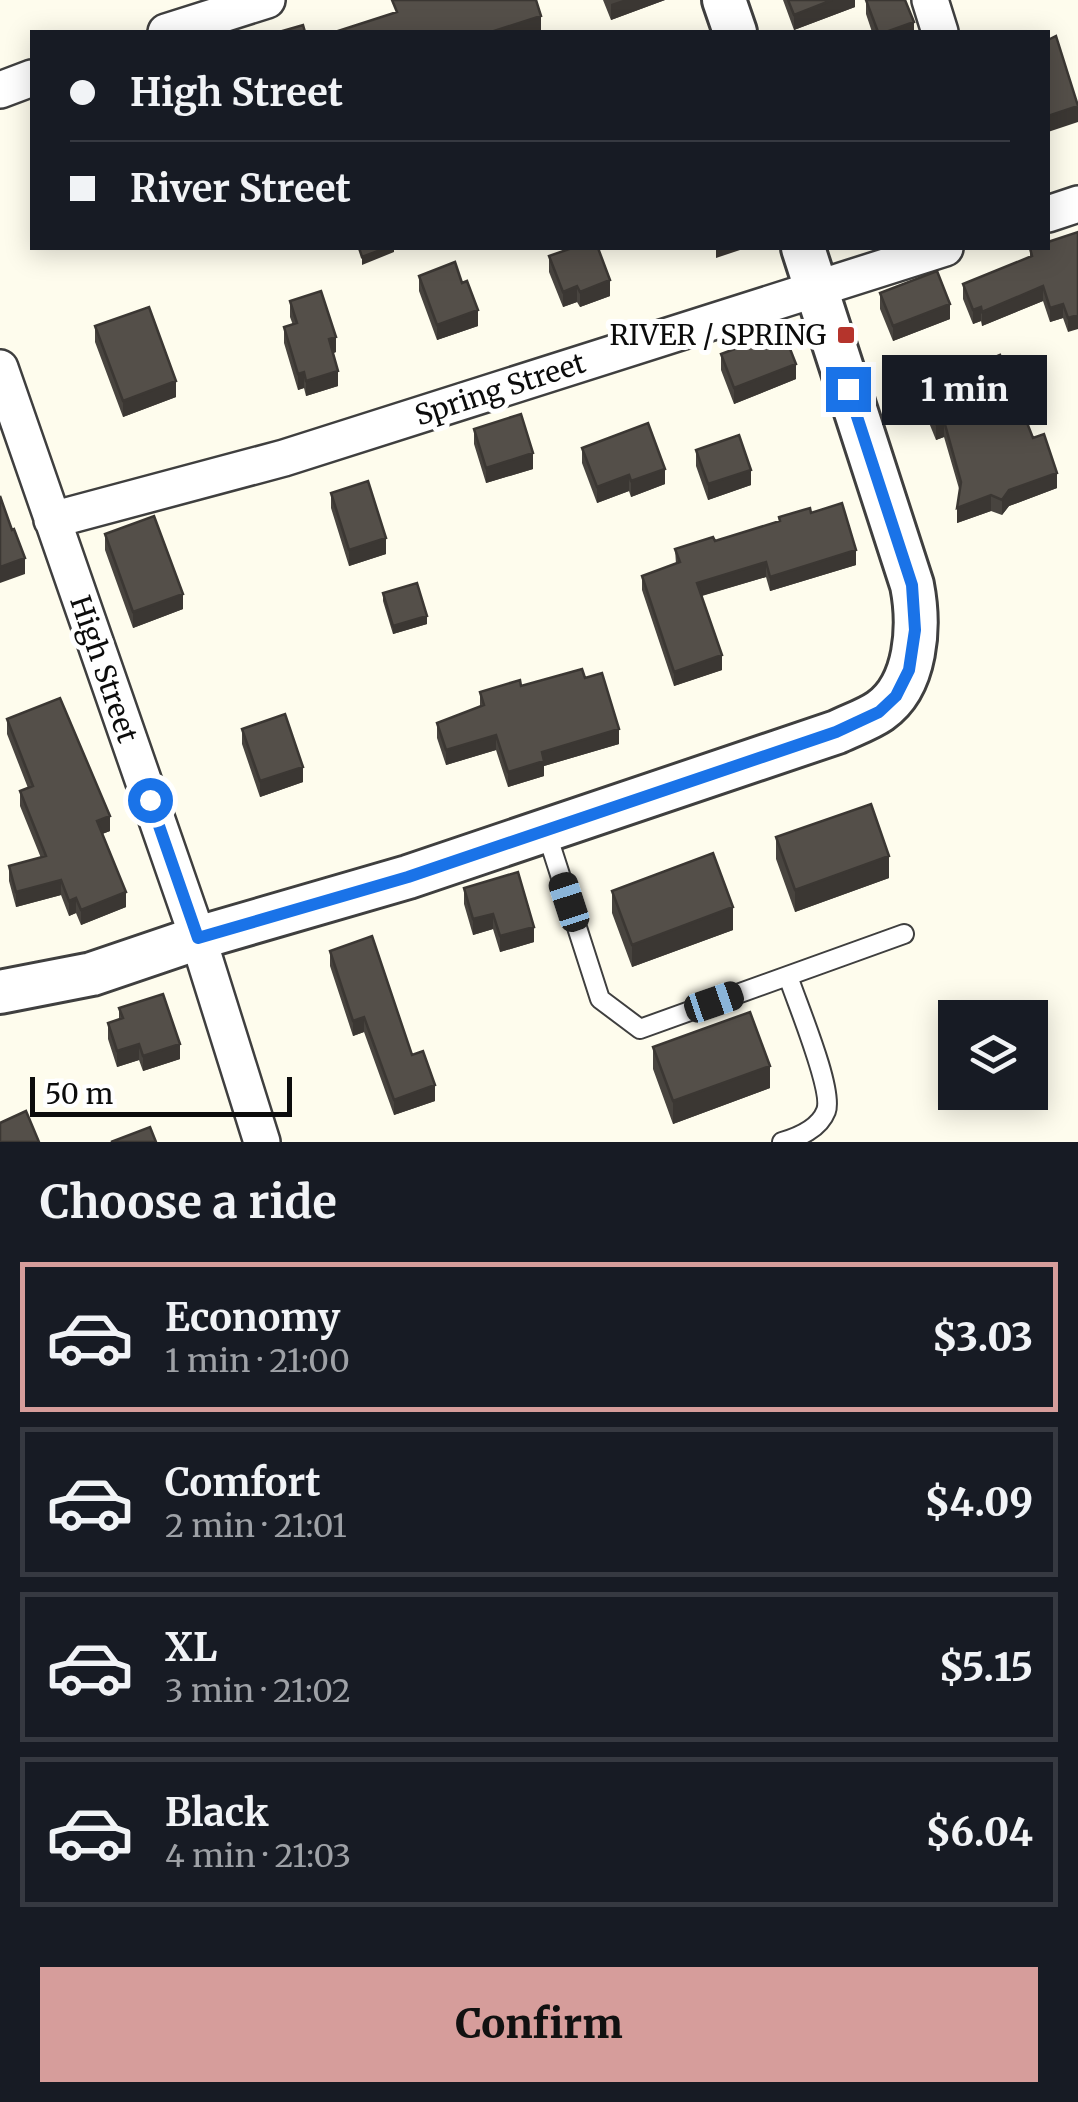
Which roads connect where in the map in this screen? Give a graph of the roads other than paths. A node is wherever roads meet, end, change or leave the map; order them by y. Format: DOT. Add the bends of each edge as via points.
graph roads {
  1 [pos="267,0"];
  2 [pos="724,0"];
  3 [pos="930,0"];
  4 [pos="172,30"];
  5 [pos="734,30"];
  6 [pos="939,30"];
  7 [pos="30,79"];
  8 [pos="0,90"];
  9 [pos="1078,204"];
  10 [pos="1050,213"];
  11 [pos="804,250"];
  12 [pos="939,250"];
  13 [pos="815,289"];
  14 [pos="0,368"];
  15 [pos="52,520"];
  16 [pos="546,830"];
  17 [pos="904,934"];
  18 [pos="198,938"];
  19 [pos="788,976"];
  20 [pos="0,992"];
  21 [pos="262,1142"];
  22 [pos="782,1142"];
  1 -- 4 [label="street"];
  2 -- 5 [label="street"];
  3 -- 6 [label="street"];
  7 -- 8 [label="street"];
  9 -- 10 [label="street"];
  11 -- 13 [label="street"];
  12 -- 13 [label="street, Spring Street"];
  13 -- 15 [label="street, Spring Street" via="284,458"];
  13 -- 16 [label="street" via="912,585 915,630 905,681 890,703 854,724"];
  14 -- 15 [label="street, High Street"];
  15 -- 18 [label="street, High Street"];
  16 -- 18 [label="street"];
  16 -- 19 [label="lane" via="600,998 640,1029"];
  17 -- 19 [label="lane"];
  18 -- 20 [label="street" via="92,974"];
  18 -- 21 [label="street, High Street"];
  19 -- 22 [label="lane" via="826,1087 827,1110 814,1127"];
}
